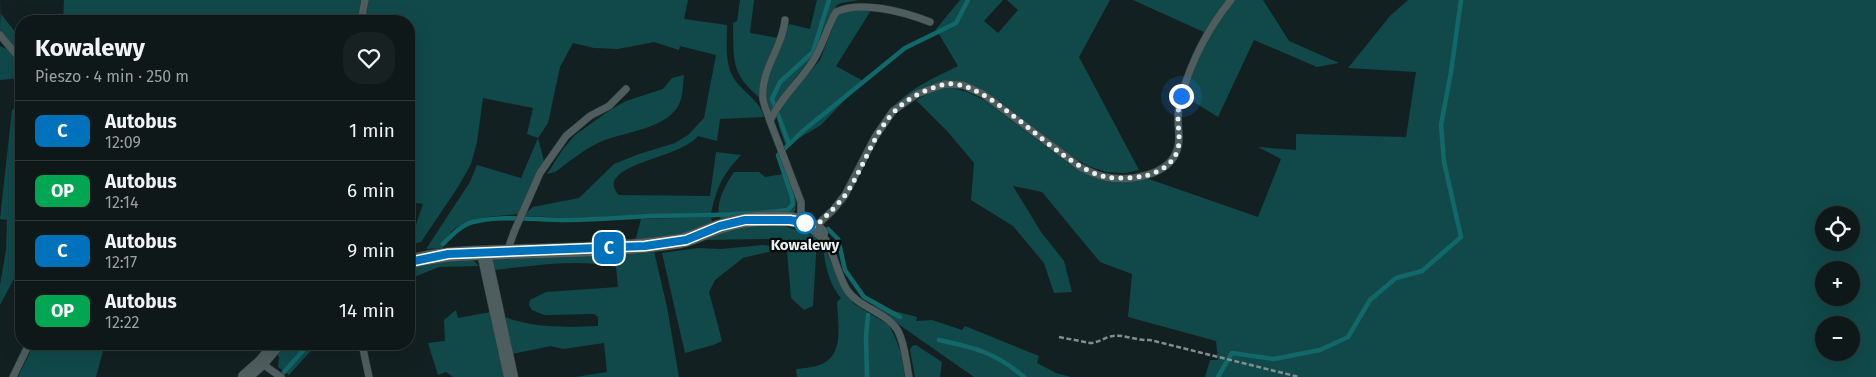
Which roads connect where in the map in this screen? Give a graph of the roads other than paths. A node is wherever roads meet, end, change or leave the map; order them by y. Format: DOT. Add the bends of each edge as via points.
graph roads {
  1 [pos="365,0"];
  2 [pos="1231,0"];
  3 [pos="362,15"];
  4 [pos="785,20"];
  5 [pos="930,22"];
  6 [pos="0,35"];
  7 [pos="15,53"];
  8 [pos="626,89"];
  9 [pos="770,121"];
  10 [pos="801,222"];
  11 [pos="818,230"];
  12 [pos="507,252"];
  13 [pos="484,253"];
  14 [pos="415,261"];
  15 [pos="26,350"];
  16 [pos="272,350"];
  17 [pos="363,350"];
  18 [pos="261,363"];
  19 [pos="14,377"];
  20 [pos="245,377"];
  21 [pos="281,377"];
  22 [pos="369,377"];
  23 [pos="511,377"];
  24 [pos="909,377"];
  1 -- 3 [label="lane"];
  2 -- 11 [label="lane" via="1198,52 1187,78 1178,109 1177,151 1164,169 1121,178 1094,174 1080,167 983,94 963,85 945,84 917,94 893,111 875,137 845,195"];
  4 -- 9 [label="lane" via="763,87 763,100"];
  5 -- 9 [label="lane" via="882,4 854,4 842,8 833,17 812,64 788,92"];
  6 -- 7 [label="lane"];
  8 -- 12 [label="lane" via="609,106 590,116 566,136 540,173"];
  9 -- 10 [label="lane" via="801,202"];
  10 -- 11 [label="street"];
  10 -- 12 [label="street" via="745,220 686,240 645,246"];
  11 -- 24 [label="lane" via="849,292 897,330"];
  12 -- 13 [label="street"];
  13 -- 14 [label="street" via="448,254"];
  13 -- 23 [label="street"];
  15 -- 19 [label="lane"];
  16 -- 18 [label="street"];
  17 -- 22 [label="lane"];
  18 -- 20 [label="street"];
  18 -- 21 [label="lane"];
}
